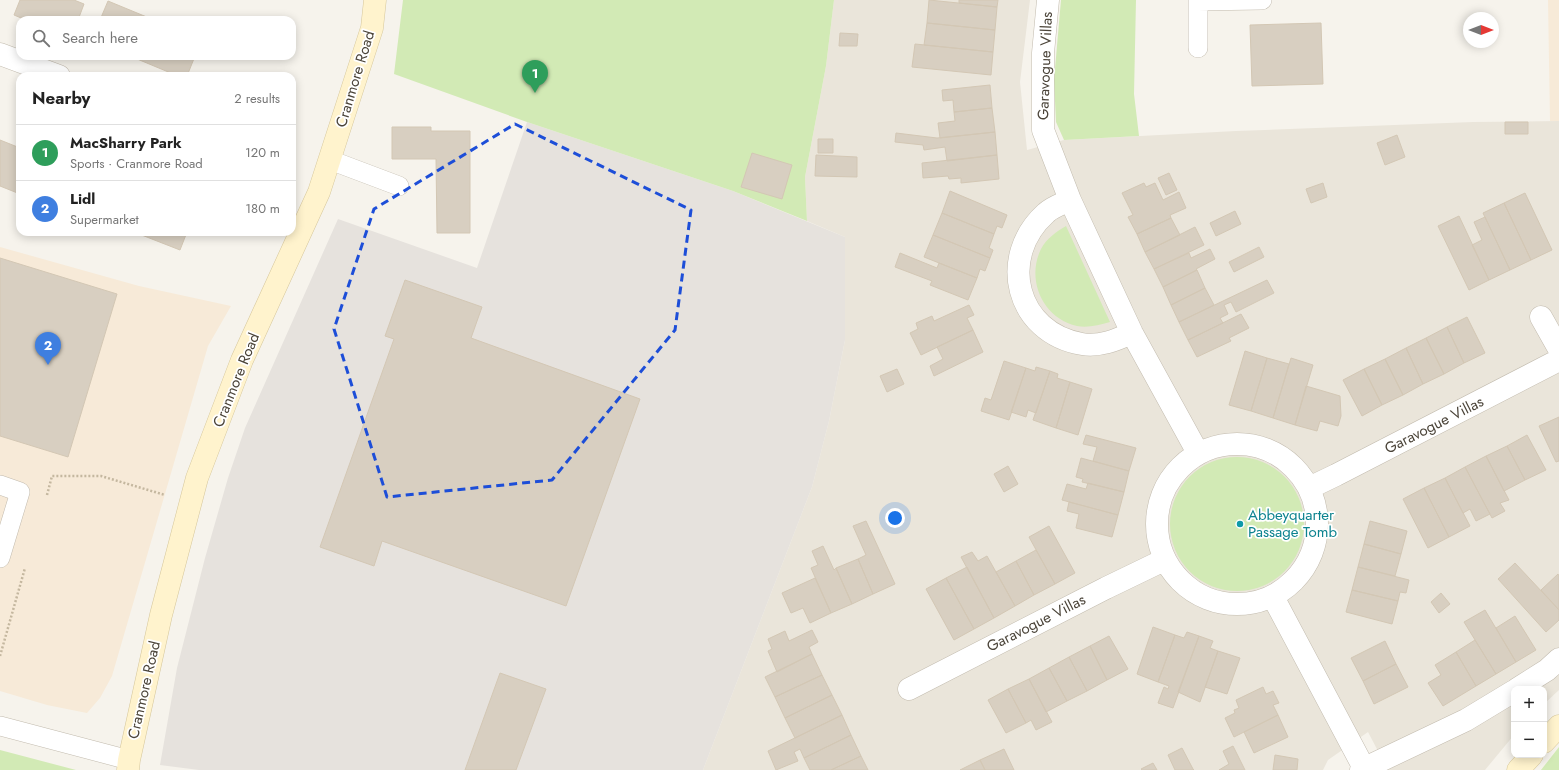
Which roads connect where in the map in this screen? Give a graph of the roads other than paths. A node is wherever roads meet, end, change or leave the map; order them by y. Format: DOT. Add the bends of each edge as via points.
graph roads {
  1 [pos="375,0"];
  2 [pos="1048,0"];
  3 [pos="1198,0"];
  4 [pos="1262,0"];
  5 [pos="1198,48"];
  6 [pos="0,54"];
  7 [pos="16,60"];
  8 [pos="16,60"];
  9 [pos="48,72"];
  10 [pos="330,160"];
  11 [pos="399,186"];
  12 [pos="1070,200"];
  13 [pos="1541,317"];
  14 [pos="1132,333"];
  15 [pos="1559,349"];
  16 [pos="1559,360"];
  17 [pos="1198,453"];
  18 [pos="0,485"];
  19 [pos="1309,488"];
  20 [pos="0,558"];
  21 [pos="1164,560"];
  22 [pos="1273,597"];
  23 [pos="1559,659"];
  24 [pos="1522,686"];
  25 [pos="909,689"];
  26 [pos="1511,693"];
  27 [pos="0,726"];
  28 [pos="1559,726"];
  29 [pos="1547,739"];
  30 [pos="1529,758"];
  31 [pos="128,765"];
  32 [pos="1363,769"];
  33 [pos="1518,770"];
  1 -- 10 [label="street, Cranmore Road" via="372,28"];
  2 -- 12 [label="street, Garavogue Villas" via="1043,53 1043,130"];
  3 -- 4 [label="lane"];
  3 -- 5 [label="lane"];
  6 -- 8 [label="street"];
  7 -- 9 [label="street"];
  10 -- 11 [label="lane"];
  10 -- 31 [label="street, Cranmore Road" via="319,192 242,360 197,478 161,615"];
  12 -- 14 [label="street, Garavogue Villas"];
  12 -- 14 [label="street" via="1047,212 1030,230 1020,253 1018,278 1024,302 1039,323 1059,338 1083,344 1109,343"];
  13 -- 15 [label="street"];
  14 -- 17 [label="street, Garavogue Villas"];
  16 -- 19 [label="street, Garavogue Villas"];
  17 -- 19 [label="street" via="1224,444 1253,444 1284,457 1308,483"];
  17 -- 21 [label="street" via="1175,472 1161,496 1156,525"];
  18 -- 20 [label="lane" via="20,492"];
  19 -- 22 [label="street" via="1319,523 1313,554 1299,578"];
  21 -- 22 [label="street" via="1187,587 1210,600 1239,606"];
  21 -- 25 [label="street, Garavogue Villas"];
  22 -- 32 [label="street"];
  23 -- 24 [label="street"];
  26 -- 32 [label="street" via="1466,720"];
  27 -- 31 [label="lane"];
  28 -- 29 [label="street"];
  30 -- 33 [label="street"];
}
